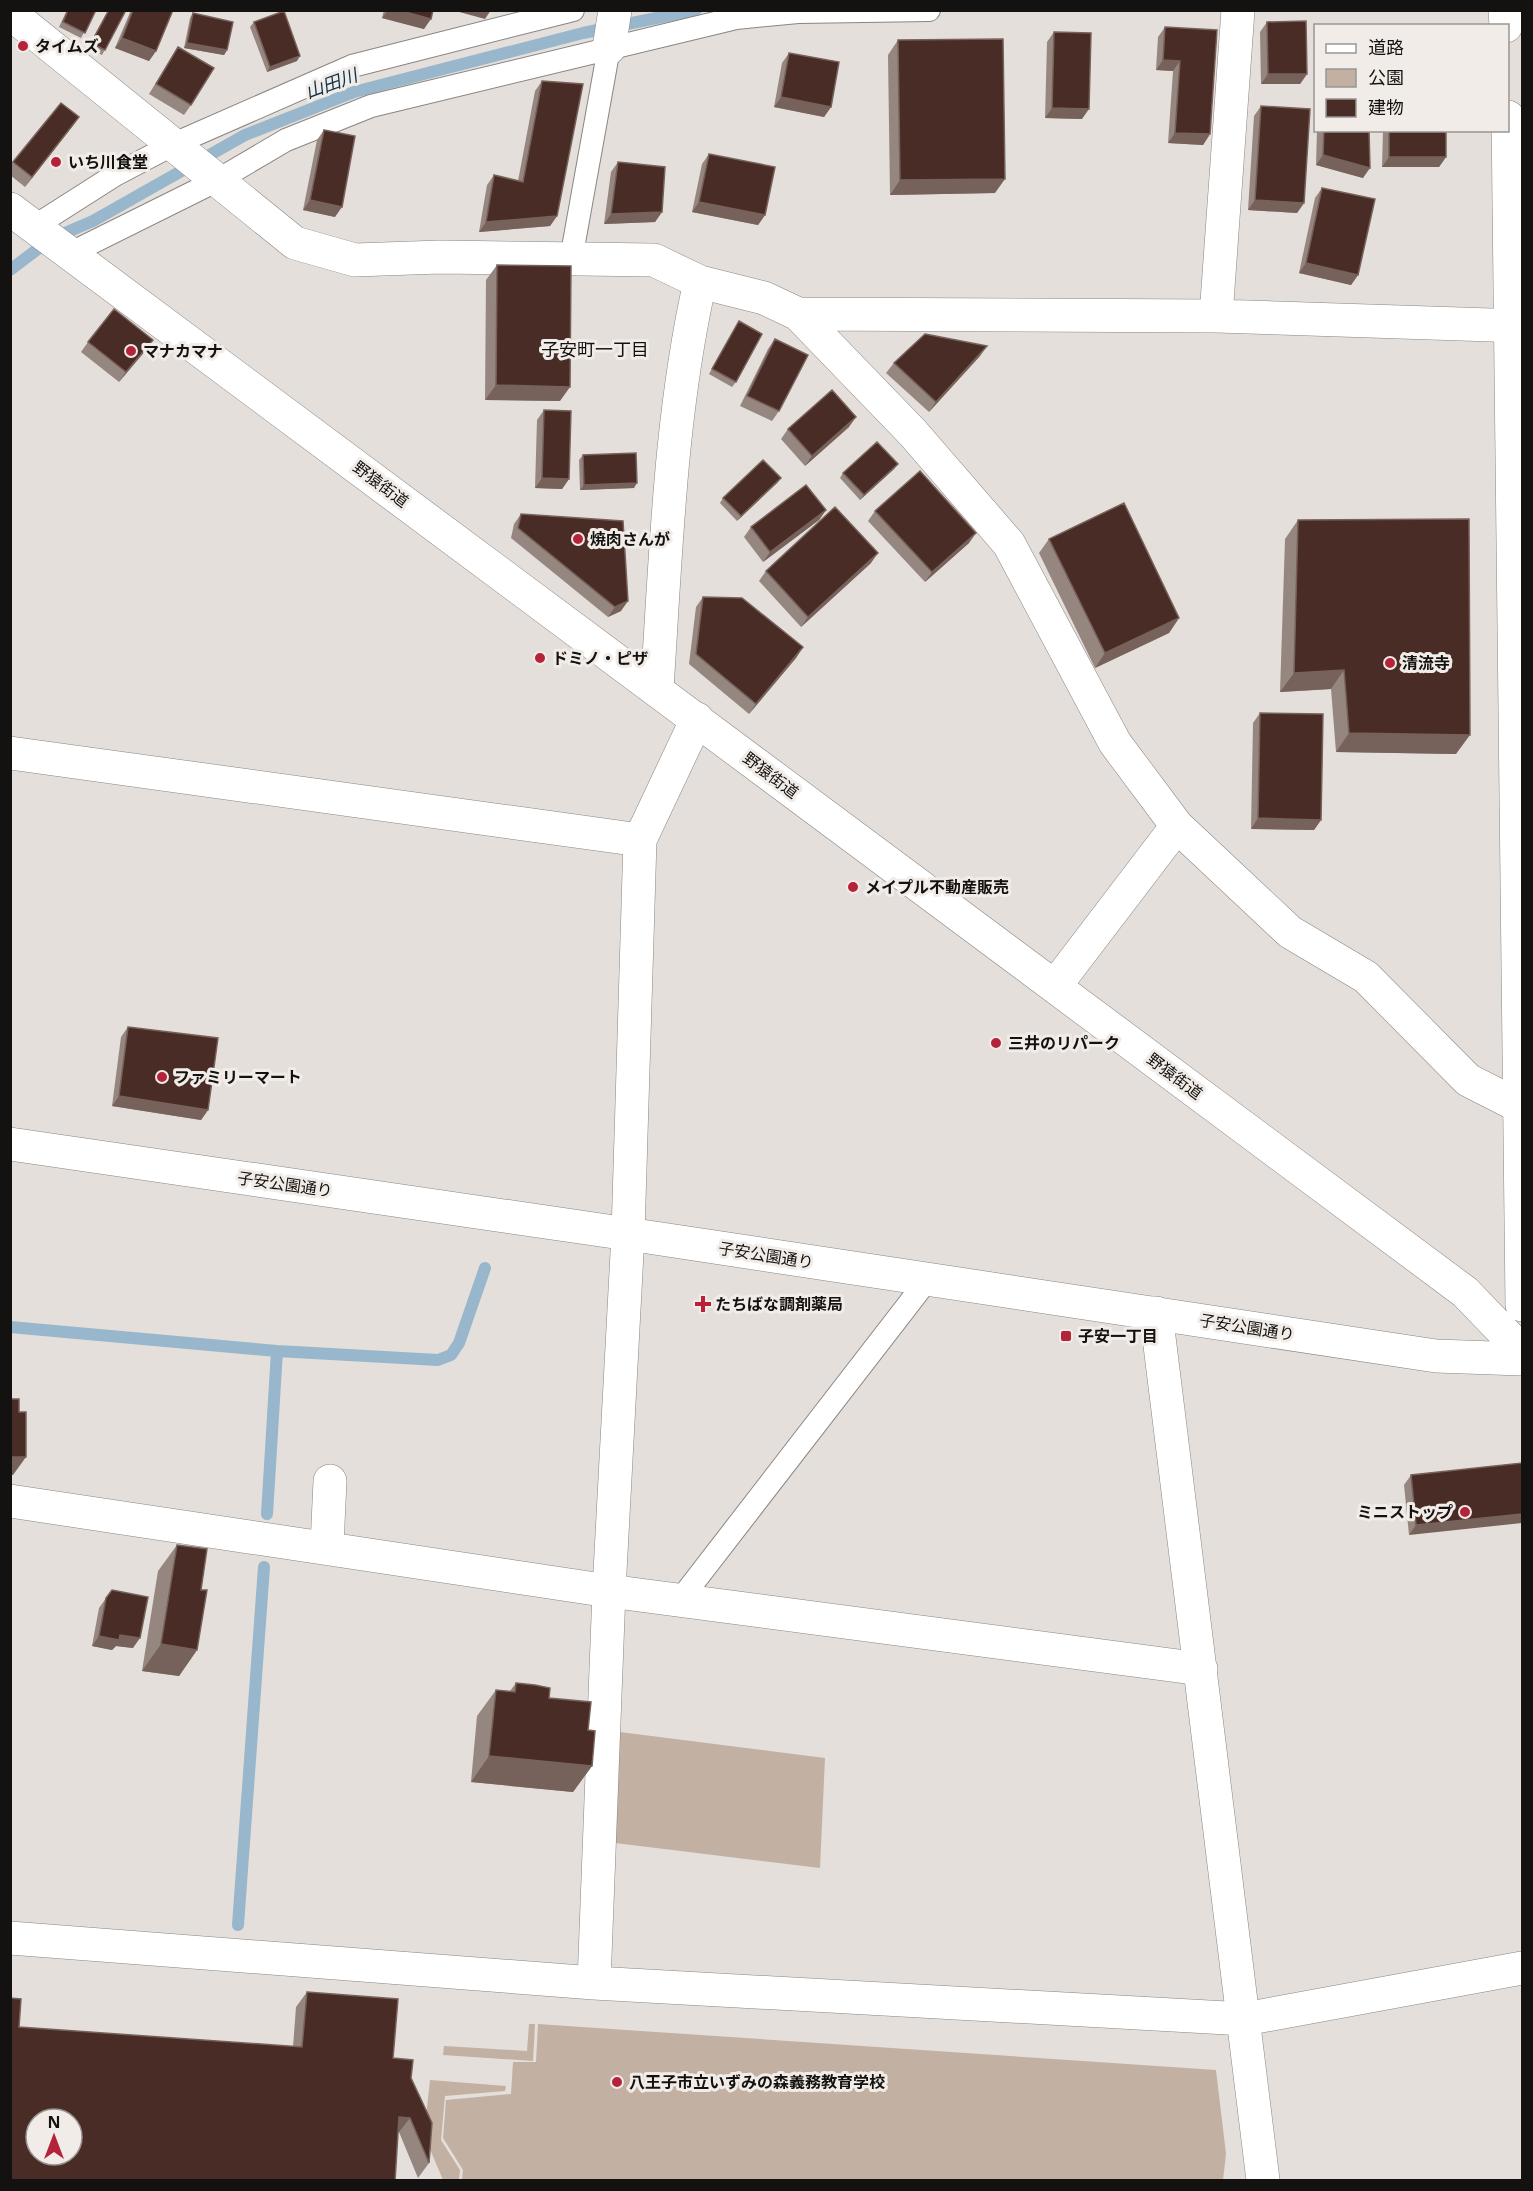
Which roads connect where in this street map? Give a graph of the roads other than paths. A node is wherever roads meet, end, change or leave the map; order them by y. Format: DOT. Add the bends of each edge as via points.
graph roads {
  1 [pos="573,10"];
  2 [pos="929,10"];
  3 [pos="1238,10"];
  4 [pos="10,13"];
  5 [pos="612,27"];
  6 [pos="1509,132"];
  7 [pos="177,147"];
  8 [pos="215,178"];
  9 [pos="44,233"];
  10 [pos="571,259"];
  11 [pos="700,282"];
  12 [pos="798,314"];
  13 [pos="1216,315"];
  14 [pos="1517,326"];
  15 [pos="657,689"];
  16 [pos="697,719"];
  17 [pos="10,753"];
  18 [pos="1177,826"];
  19 [pos="640,840"];
  20 [pos="1055,986"];
  21 [pos="1521,1035"];
  22 [pos="1521,1107"];
  23 [pos="10,1144"];
  24 [pos="1522,1169"];
  25 [pos="628,1234"];
  26 [pos="928,1279"];
  27 [pos="1522,1305"];
  28 [pos="1156,1313"];
  29 [pos="1522,1351"];
  30 [pos="1522,1359"];
  31 [pos="330,1481"];
  32 [pos="10,1501"];
  33 [pos="327,1546"];
  34 [pos="609,1591"];
  35 [pos="680,1600"];
  36 [pos="1201,1669"];
  37 [pos="10,1938"];
  38 [pos="1522,1968"];
  39 [pos="594,1983"];
  40 [pos="1245,2019"];
  41 [pos="1263,2181"];
  1 -- 7 [label="lane" via="352,66"];
  2 -- 5 [label="lane" via="798,12"];
  3 -- 13 [label="street"];
  4 -- 7 [label="street"];
  5 -- 8 [label="lane" via="371,106 286,140"];
  5 -- 10 [label="lane"];
  6 -- 14 [label="street"];
  7 -- 8 [label="street"];
  7 -- 9 [label="lane" via="115,175"];
  8 -- 9 [label="lane"];
  8 -- 10 [label="street" via="295,243 355,260"];
  9 -- 15 [label="street, 野猿街道"];
  10 -- 11 [label="street" via="654,260"];
  11 -- 12 [label="street" via="764,298"];
  11 -- 15 [label="street" via="686,342 677,420"];
  12 -- 13 [label="street"];
  12 -- 18 [label="street" via="913,433 1009,544 1115,743"];
  13 -- 14 [label="street"];
  14 -- 21 [label="street"];
  15 -- 16 [label="street, 野猿街道"];
  16 -- 19 [label="street"];
  16 -- 20 [label="street, 野猿街道"];
  17 -- 19 [label="street"];
  18 -- 20 [label="street"];
  18 -- 22 [label="street" via="1290,932 1366,977 1468,1080"];
  19 -- 25 [label="street"];
  20 -- 29 [label="street, 野猿街道" via="1466,1292"];
  21 -- 22 [label="street"];
  22 -- 24 [label="street"];
  23 -- 25 [label="street, 子安公園通り"];
  24 -- 27 [label="street"];
  25 -- 26 [label="street, 子安公園通り"];
  25 -- 34 [label="street"];
  26 -- 28 [label="street, 子安公園通り"];
  26 -- 35 [label="lane"];
  28 -- 30 [label="street, 子安公園通り" via="1436,1356"];
  28 -- 36 [label="street"];
  31 -- 33 [label="street"];
  32 -- 33 [label="street"];
  33 -- 34 [label="street"];
  34 -- 35 [label="street"];
  34 -- 39 [label="street"];
  35 -- 36 [label="street"];
  36 -- 40 [label="street"];
  37 -- 39 [label="street"];
  38 -- 40 [label="street"];
  39 -- 40 [label="street"];
  40 -- 41 [label="street"];
}
